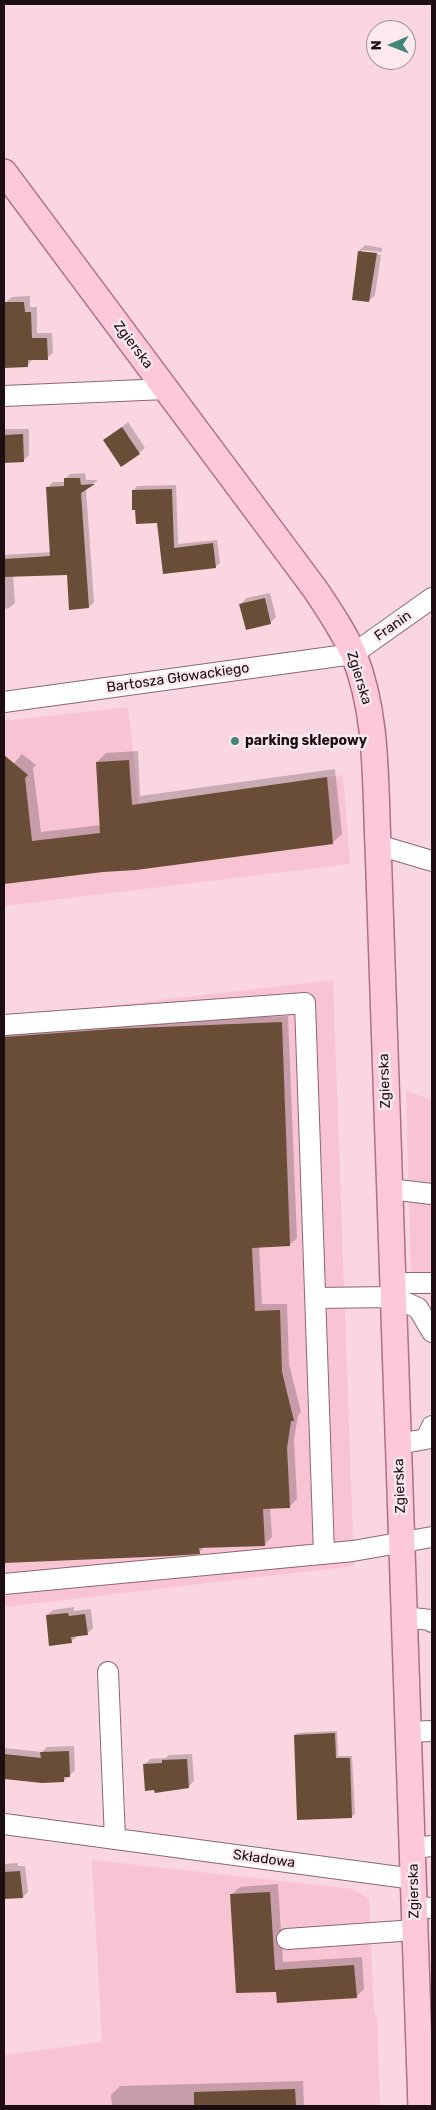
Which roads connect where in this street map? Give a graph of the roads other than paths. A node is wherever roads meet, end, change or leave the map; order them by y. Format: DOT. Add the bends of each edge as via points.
graph roads {
  1 [pos="4,172"];
  2 [pos="166,389"];
  3 [pos="4,396"];
  4 [pos="432,598"];
  5 [pos="353,654"];
  6 [pos="4,702"];
  7 [pos="378,845"];
  8 [pos="432,862"];
  9 [pos="4,1025"];
  10 [pos="389,1189"];
  11 [pos="432,1194"];
  12 [pos="432,1283"];
  13 [pos="393,1290"];
  14 [pos="316,1298"];
  15 [pos="432,1332"];
  16 [pos="432,1426"];
  17 [pos="398,1444"];
  18 [pos="432,1537"];
  19 [pos="402,1541"];
  20 [pos="324,1554"];
  21 [pos="4,1584"];
  22 [pos="404,1618"];
  23 [pos="432,1622"];
  24 [pos="108,1672"];
  25 [pos="420,1731"];
  26 [pos="4,1824"];
  27 [pos="114,1839"];
  28 [pos="423,1847"];
  29 [pos="414,1879"];
  30 [pos="420,1915"];
  31 [pos="287,1939"];
  32 [pos="421,2106"];
  1 -- 2 [label="main road, Zgierska"];
  2 -- 3 [label="street"];
  2 -- 5 [label="main road, Zgierska" via="315,589"];
  4 -- 5 [label="street, Franin"];
  5 -- 6 [label="street, Bartosza Głowackiego"];
  5 -- 7 [label="main road, Zgierska" via="372,732"];
  7 -- 8 [label="street"];
  7 -- 10 [label="main road, Zgierska"];
  9 -- 14 [label="street" via="305,1003"];
  10 -- 11 [label="street"];
  10 -- 13 [label="main road, Zgierska"];
  12 -- 13 [label="street"];
  13 -- 14 [label="street"];
  13 -- 15 [label="street" via="418,1308"];
  13 -- 17 [label="main road, Zgierska"];
  14 -- 20 [label="street"];
  16 -- 17 [label="street" via="426,1439"];
  17 -- 19 [label="main road, Zgierska"];
  18 -- 19 [label="street"];
  19 -- 20 [label="street"];
  19 -- 22 [label="main road, Zgierska"];
  20 -- 21 [label="street"];
  22 -- 23 [label="street"];
  22 -- 25 [label="main road, Zgierska"];
  24 -- 27 [label="street"];
  25 -- 28 [label="main road, Zgierska"];
  26 -- 27 [label="street, Składowa"];
  27 -- 29 [label="street, Składowa"];
  28 -- 29 [label="main road, Zgierska"];
  29 -- 30 [label="main road, Zgierska"];
  30 -- 31 [label="street"];
  30 -- 32 [label="main road, Zgierska"];
}
